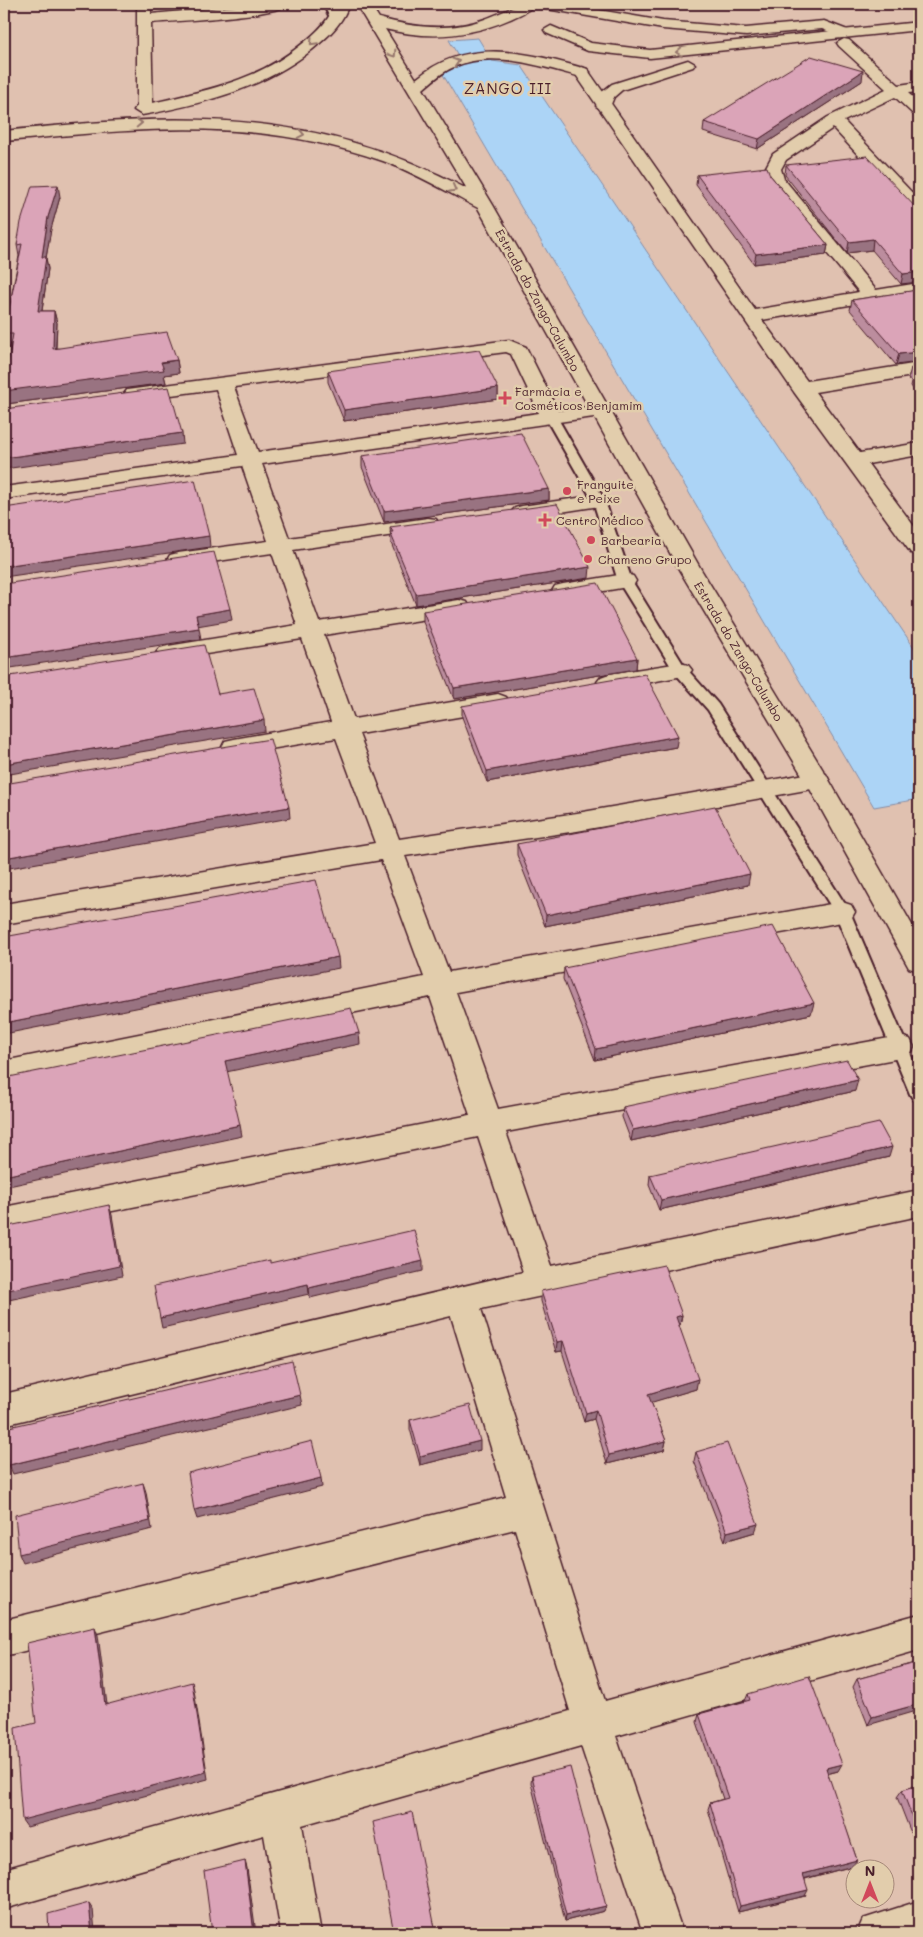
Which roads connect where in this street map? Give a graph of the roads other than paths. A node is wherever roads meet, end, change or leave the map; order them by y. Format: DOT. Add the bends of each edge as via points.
graph roads {
  1 [pos="144,4"];
  2 [pos="281,4"];
  3 [pos="327,4"];
  4 [pos="342,4"];
  5 [pos="363,4"];
  6 [pos="528,4"];
  7 [pos="532,4"];
  8 [pos="541,4"];
  9 [pos="145,19"];
  10 [pos="335,19"];
  11 [pos="372,21"];
  12 [pos="919,26"];
  13 [pos="551,30"];
  14 [pos="919,35"];
  15 [pos="845,39"];
  16 [pos="566,50"];
  17 [pos="524,57"];
  18 [pos="582,72"];
  19 [pos="919,87"];
  20 [pos="415,88"];
  21 [pos="897,90"];
  22 [pos="604,106"];
  23 [pos="145,109"];
  24 [pos="919,111"];
  25 [pos="834,120"];
  26 [pos="4,125"];
  27 [pos="4,136"];
  28 [pos="485,205"];
  29 [pos="919,210"];
  30 [pos="919,288"];
  31 [pos="871,295"];
  32 [pos="751,316"];
  33 [pos="919,369"];
  34 [pos="223,382"];
  35 [pos="801,388"];
  36 [pos="118,396"];
  37 [pos="601,411"];
  38 [pos="551,417"];
  39 [pos="919,450"];
  40 [pos="250,458"];
  41 [pos="853,460"];
  42 [pos="4,493"];
  43 [pos="599,501"];
  44 [pos="502,514"];
  45 [pos="445,522"];
  46 [pos="917,541"];
  47 [pos="281,544"];
  48 [pos="157,563"];
  49 [pos="625,581"];
  50 [pos="537,595"];
  51 [pos="478,604"];
  52 [pos="312,630"];
  53 [pos="148,656"];
  54 [pos="680,670"];
  55 [pos="591,685"];
  56 [pos="522,697"];
  57 [pos="345,728"];
  58 [pos="209,752"];
  59 [pos="817,780"];
  60 [pos="766,790"];
  61 [pos="391,849"];
  62 [pos="842,912"];
  63 [pos="4,914"];
  64 [pos="919,961"];
  65 [pos="440,984"];
  66 [pos="900,1047"];
  67 [pos="4,1073"];
  68 [pos="919,1094"];
  69 [pos="489,1123"];
  70 [pos="919,1203"];
  71 [pos="4,1220"];
  72 [pos="542,1282"];
  73 [pos="462,1298"];
  74 [pos="4,1409"];
  75 [pos="527,1509"];
  76 [pos="919,1632"];
  77 [pos="4,1638"];
  78 [pos="593,1722"];
  79 [pos="280,1811"];
  80 [pos="4,1889"];
  81 [pos="919,1921"];
  82 [pos="302,1933"];
  83 [pos="662,1933"];
  84 [pos="877,1933"];
  1 -- 9 [label="street"];
  2 -- 9 [label="street" via="235,12"];
  3 -- 10 [label="lane"];
  4 -- 10 [label="street"];
  5 -- 11 [label="street, Estrada do Zango-Calumbo"];
  6 -- 11 [label="street" via="478,28 450,32 422,32"];
  7 -- 13 [label="street"];
  8 -- 15 [label="street" via="663,25 746,32 824,25"];
  9 -- 23 [label="street"];
  10 -- 23 [label="street, one-way" via="302,53 266,74 206,96"];
  11 -- 20 [label="street, Estrada do Zango-Calumbo, one-way"];
  12 -- 15 [label="street"];
  15 -- 13 [label="street, one-way" via="650,54 588,48"];
  13 -- 16 [label="street"];
  14 -- 15 [label="street"];
  15 -- 21 [label="street"];
  15 -- 22 [label="street" via="674,67 617,87 607,95"];
  16 -- 17 [label="street"];
  16 -- 18 [label="street"];
  17 -- 18 [label="street"];
  20 -- 17 [label="street, one-way" via="438,69 453,62 492,55"];
  18 -- 22 [label="street"];
  19 -- 21 [label="street"];
  20 -- 28 [label="street, Estrada do Zango-Calumbo"];
  21 -- 24 [label="street"];
  21 -- 25 [label="street"];
  22 -- 32 [label="street"];
  23 -- 26 [label="street"];
  25 -- 29 [label="street"];
  25 -- 31 [label="street" via="779,157 773,168 776,180"];
  27 -- 28 [label="street, one-way" via="164,122 250,126 352,146 425,174"];
  28 -- 37 [label="street, Estrada do Zango-Calumbo"];
  30 -- 31 [label="street"];
  31 -- 32 [label="street"];
  32 -- 35 [label="street"];
  33 -- 35 [label="street"];
  34 -- 36 [label="street"];
  34 -- 38 [label="street" via="509,346 519,351"];
  34 -- 40 [label="street"];
  35 -- 41 [label="street"];
  37 -- 38 [label="street"];
  37 -- 59 [label="street, Estrada do Zango-Calumbo" via="691,571"];
  38 -- 40 [label="street"];
  38 -- 43 [label="lane"];
  39 -- 41 [label="street"];
  40 -- 42 [label="street"];
  40 -- 47 [label="street"];
  41 -- 46 [label="street"];
  43 -- 44 [label="street"];
  43 -- 49 [label="lane"];
  45 -- 47 [label="street"];
  47 -- 48 [label="street"];
  47 -- 52 [label="street"];
  49 -- 50 [label="street"];
  49 -- 54 [label="lane"];
  51 -- 52 [label="street"];
  52 -- 53 [label="street"];
  52 -- 57 [label="street"];
  54 -- 55 [label="street"];
  54 -- 60 [label="lane" via="713,707"];
  56 -- 57 [label="street"];
  57 -- 58 [label="street"];
  57 -- 61 [label="street"];
  59 -- 60 [label="street"];
  59 -- 64 [label="street, Estrada do Zango-Calumbo"];
  60 -- 61 [label="street"];
  60 -- 62 [label="lane"];
  61 -- 63 [label="street"];
  61 -- 65 [label="street"];
  62 -- 65 [label="street"];
  62 -- 66 [label="lane"];
  65 -- 67 [label="street"];
  65 -- 69 [label="street"];
  66 -- 68 [label="lane"];
  66 -- 69 [label="street"];
  69 -- 71 [label="street"];
  69 -- 72 [label="street"];
  70 -- 72 [label="street"];
  72 -- 73 [label="street"];
  73 -- 74 [label="street"];
  73 -- 75 [label="street"];
  75 -- 77 [label="street"];
  75 -- 78 [label="street"];
  76 -- 78 [label="street"];
  78 -- 79 [label="street"];
  78 -- 83 [label="street"];
  79 -- 80 [label="street"];
  79 -- 82 [label="street"];
  81 -- 84 [label="street"];
}
